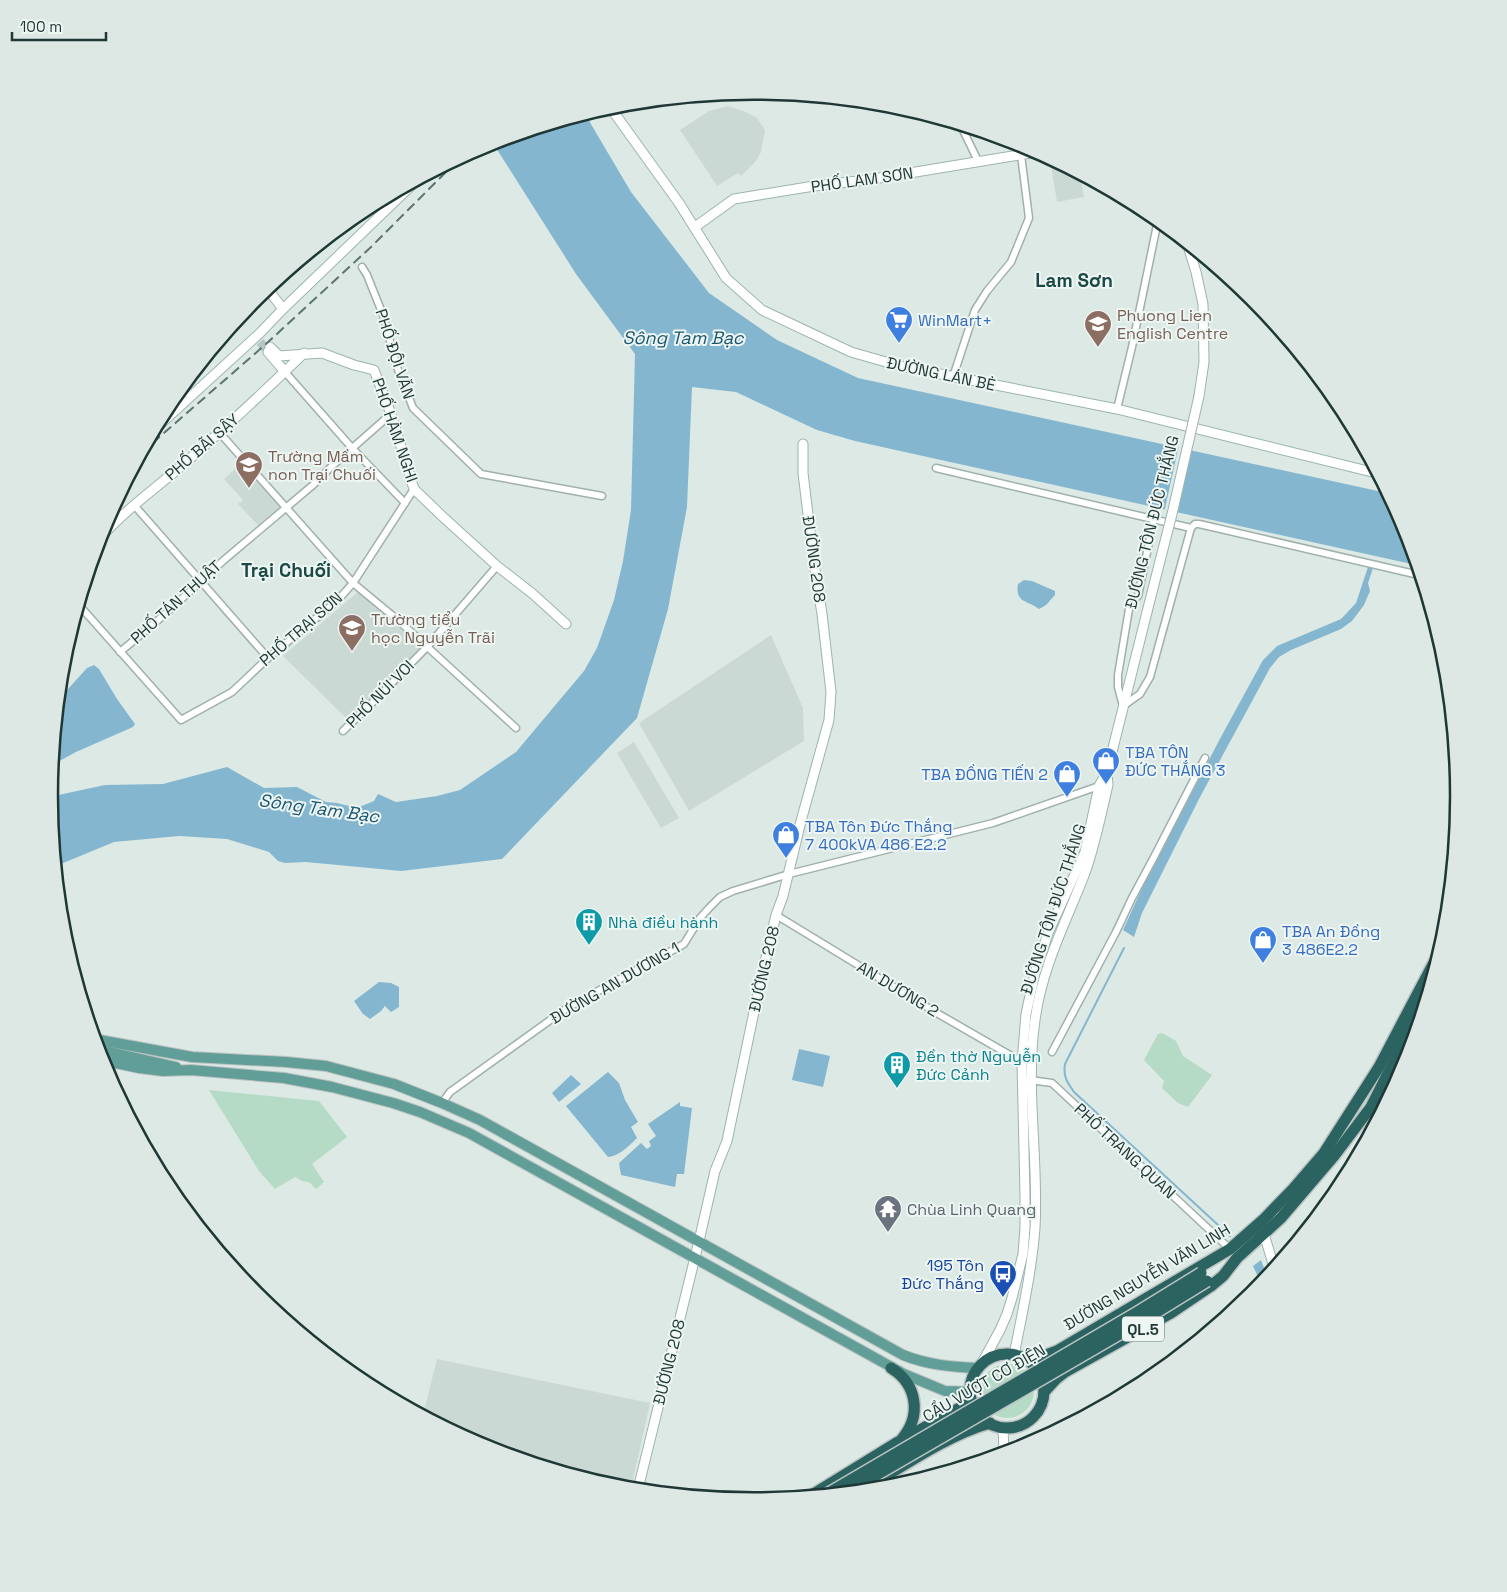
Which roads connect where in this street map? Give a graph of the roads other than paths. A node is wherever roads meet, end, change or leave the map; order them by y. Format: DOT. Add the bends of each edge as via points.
graph roads {
  1 [pos="615,114"];
  2 [pos="965,133"];
  3 [pos="1022,155"];
  4 [pos="978,161"];
  5 [pos="399,197"];
  6 [pos="695,227"];
  7 [pos="1156,229"];
  8 [pos="1191,256"];
  9 [pos="362,267"];
  10 [pos="272,294"];
  11 [pos="283,309"];
  12 [pos="263,341"];
  13 [pos="304,353"];
  14 [pos="285,372"];
  15 [pos="953,377"];
  16 [pos="1116,409"];
  17 [pos="391,414"];
  18 [pos="170,417"];
  19 [pos="219,432"];
  20 [pos="803,444"];
  21 [pos="352,448"];
  22 [pos="936,468"];
  23 [pos="1369,471"];
  24 [pos="414,489"];
  25 [pos="602,496"];
  26 [pos="404,503"];
  27 [pos="134,505"];
  28 [pos="286,508"];
  29 [pos="1154,518"];
  30 [pos="114,521"];
  31 [pos="1191,528"];
  32 [pos="497,566"];
  33 [pos="1414,574"];
  34 [pos="201,581"];
  35 [pos="353,583"];
  36 [pos="83,609"];
  37 [pos="566,624"];
  38 [pos="427,647"];
  39 [pos="120,652"];
  40 [pos="268,658"];
  41 [pos="1123,706"];
  42 [pos="516,728"];
  43 [pos="343,731"];
  44 [pos="1205,758"];
  45 [pos="1107,772"];
  46 [pos="1100,786"];
  47 [pos="788,874"];
  48 [pos="776,915"];
  49 [pos="1416,1010"];
  50 [pos="1413,1020"];
  51 [pos="101,1039"];
  52 [pos="106,1051"];
  53 [pos="1052,1052"];
  54 [pos="136,1057"];
  55 [pos="192,1057"];
  56 [pos="110,1062"];
  57 [pos="1022,1062"];
  58 [pos="336,1069"];
  59 [pos="191,1070"];
  60 [pos="1030,1081"];
  61 [pos="332,1087"];
  62 [pos="442,1103"];
  63 [pos="1264,1234"];
  64 [pos="699,1241"];
  65 [pos="1233,1254"];
  66 [pos="694,1259"];
  67 [pos="1272,1260"];
  68 [pos="1204,1277"];
  69 [pos="873,1337"];
  70 [pos="865,1352"];
  71 [pos="1019,1356"];
  72 [pos="980,1366"];
  73 [pos="891,1368"];
  74 [pos="1044,1392"];
  75 [pos="971,1397"];
  76 [pos="990,1423"];
  77 [pos="1003,1427"];
  78 [pos="898,1442"];
  79 [pos="1004,1445"];
  80 [pos="879,1481"];
  81 [pos="640,1482"];
  82 [pos="862,1483"];
  83 [pos="840,1486"];
  84 [pos="823,1488"];
  1 -- 6 [label="main road, ĐƯỜNG LÁN BÈ"];
  2 -- 4 [label="street"];
  3 -- 4 [label="main road, PHỐ LAM SƠN"];
  3 -- 15 [label="street" via="1029,218 1012,262 986,291 975,310"];
  4 -- 6 [label="main road, PHỐ LAM SƠN" via="734,199"];
  5 -- 11 [label="main road"];
  6 -- 15 [label="main road, ĐƯỜNG LÁN BÈ" via="726,278 762,310 851,352"];
  7 -- 16 [label="street"];
  8 -- 41 [label="main road, ĐƯỜNG TÔN ĐỨC THẮNG, bridge" via="1203,304 1204,362 1173,510"];
  9 -- 25 [label="street, PHỐ ĐỘI VĂN" via="383,315 397,368 413,408 481,474"];
  10 -- 11 [label="main road"];
  11 -- 12 [label="main road"];
  12 -- 13 [label="main road, PHỐ HÀM NGHI" via="279,356"];
  12 -- 14 [label="main road"];
  12 -- 18 [label="main road"];
  13 -- 14 [label="main road, PHỐ BÃI SẬY"];
  13 -- 17 [label="main road, PHỐ HÀM NGHI" via="322,353 374,370"];
  14 -- 19 [label="main road, PHỐ BÃI SẬY"];
  14 -- 21 [label="street"];
  15 -- 16 [label="main road, ĐƯỜNG LÁN BÈ"];
  16 -- 23 [label="main road, ĐƯỜNG LÁN BÈ"];
  17 -- 21 [label="street, PHỐ TÁN THUẬT"];
  17 -- 24 [label="main road, PHỐ HÀM NGHI"];
  19 -- 27 [label="main road, PHỐ BÃI SẬY"];
  19 -- 28 [label="street"];
  20 -- 47 [label="main road, ĐƯỜNG 208" via="803,473 831,692 829,720"];
  21 -- 26 [label="street"];
  21 -- 28 [label="street, PHỐ TÁN THUẬT"];
  22 -- 29 [label="street"];
  24 -- 26 [label="street, PHỐ TRẠI SƠN"];
  24 -- 32 [label="main road, PHỐ HÀM NGHI"];
  26 -- 35 [label="street, PHỐ TRẠI SƠN"];
  27 -- 30 [label="main road, PHỐ BÃI SẬY"];
  27 -- 34 [label="street"];
  28 -- 34 [label="street, PHỐ TÁN THUẬT"];
  28 -- 35 [label="street"];
  29 -- 31 [label="street"];
  29 -- 41 [label="street" via="1138,596 1130,603 1119,660 1118,687"];
  31 -- 33 [label="street" via="1199,524"];
  31 -- 41 [label="street" via="1150,677 1140,694"];
  32 -- 37 [label="main road, PHỐ HÀM NGHI"];
  32 -- 38 [label="street, PHỐ NÚI VOI"];
  34 -- 39 [label="street, PHỐ TÁN THUẬT"];
  34 -- 40 [label="street"];
  35 -- 38 [label="street"];
  35 -- 40 [label="street, PHỐ TRẠI SƠN" via="338,600"];
  36 -- 39 [label="street"];
  38 -- 42 [label="street"];
  38 -- 43 [label="street, PHỐ NÚI VOI"];
  39 -- 40 [label="street, PHỐ TRẠI SƠN" via="180,720 232,692"];
  41 -- 45 [label="main road, ĐƯỜNG TÔN ĐỨC THẮNG"];
  44 -- 53 [label="street"];
  45 -- 46 [label="main road, ĐƯỜNG TÔN ĐỨC THẮNG"];
  45 -- 60 [label="main road, ĐƯỜNG TÔN ĐỨC THẮNG" via="1108,785 1085,872 1040,989"];
  46 -- 47 [label="street, ĐƯỜNG AN DƯƠNG 1" via="993,823"];
  46 -- 57 [label="main road, ĐƯỜNG TÔN ĐỨC THẮNG" via="1085,852 1048,933 1035,973 1026,1014"];
  47 -- 48 [label="main road, ĐƯỜNG 208"];
  47 -- 62 [label="street, ĐƯỜNG AN DƯƠNG 1" via="720,897 700,918 684,944 567,1008 450,1092"];
  48 -- 57 [label="street, AN DƯƠNG 2"];
  48 -- 64 [label="main road, ĐƯỜNG 208" via="727,1141 715,1171"];
  49 -- 65 [label="highway, ĐƯỜNG NGUYỄN VĂN LINH / QL.5" via="1324,1152"];
  50 -- 63 [label="highway, ĐƯỜNG NGUYỄN VĂN LINH / QL.5" via="1373,1109 1309,1187"];
  51 -- 55 [label="main road"];
  52 -- 54 [label="main road"];
  54 -- 55 [label="main road"];
  54 -- 59 [label="main road"];
  55 -- 58 [label="main road" via="319,1064"];
  56 -- 59 [label="main road" via="163,1071"];
  57 -- 60 [label="street"];
  57 -- 72 [label="main road, ĐƯỜNG TÔN ĐỨC THẮNG" via="1023,1254 1007,1314"];
  58 -- 61 [label="main road"];
  58 -- 62 [label="main road" via="394,1084"];
  59 -- 61 [label="main road" via="284,1078"];
  60 -- 65 [label="street, PHỐ TRANG QUAN" via="1052,1082"];
  60 -- 71 [label="main road, ĐƯỜNG TÔN ĐỨC THẮNG" via="1035,1228 1019,1330"];
  61 -- 66 [label="main road" via="420,1112 469,1133"];
  62 -- 64 [label="main road" via="480,1120"];
  63 -- 65 [label="highway, ĐƯỜNG NGUYỄN VĂN LINH / QL.5"];
  63 -- 67 [label="main road"];
  64 -- 66 [label="main road, ĐƯỜNG 208"];
  64 -- 69 [label="main road"];
  65 -- 68 [label="highway, CẦU VƯỢT CƠ ĐIỆN"];
  65 -- 71 [label="highway, ĐƯỜNG NGUYỄN VĂN LINH / QL.5" via="1056,1351 1041,1357"];
  65 -- 74 [label="highway, ĐƯỜNG NGUYỄN VĂN LINH / QL.5" via="1224,1276 1194,1298 1065,1372"];
  66 -- 70 [label="main road"];
  66 -- 81 [label="main road, ĐƯỜNG 208"];
  68 -- 82 [label="highway, CẦU VƯỢT CƠ ĐIỆN, bridge" via="1142,1321"];
  68 -- 83 [label="highway, CẦU VƯỢT CƠ ĐIỆN, bridge" via="1136,1313"];
  69 -- 70 [label="main road" via="876,1349"];
  69 -- 72 [label="main road" via="904,1355 937,1366"];
  70 -- 73 [label="main road"];
  71 -- 72 [label="highway" via="998,1356"];
  71 -- 74 [label="highway" via="1040,1374"];
  72 -- 75 [label="highway" via="972,1380"];
  73 -- 75 [label="main road" via="945,1391"];
  73 -- 78 [label="highway" via="905,1379 915,1402 910,1427"];
  74 -- 77 [label="highway" via="1039,1409 1032,1418 1015,1427"];
  75 -- 76 [label="highway" via="980,1415"];
  75 -- 78 [label="highway"];
  76 -- 77 [label="highway"];
  76 -- 80 [label="highway" via="952,1438"];
  77 -- 79 [label="main road"];
  78 -- 84 [label="highway"];
}
